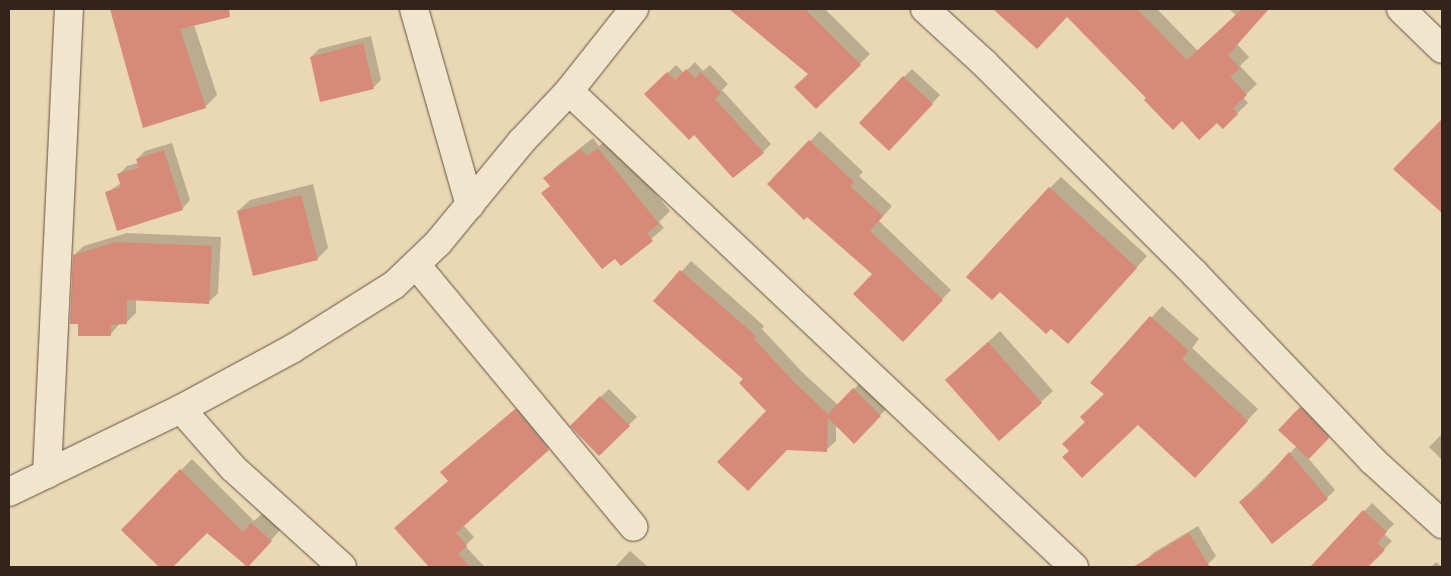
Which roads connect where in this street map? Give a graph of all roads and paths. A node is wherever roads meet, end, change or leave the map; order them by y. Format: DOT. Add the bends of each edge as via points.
graph roads {
  1 [pos="69,9"];
  2 [pos="414,9"];
  3 [pos="634,9"];
  4 [pos="925,9"];
  5 [pos="1401,9"];
  6 [pos="1442,49"];
  7 [pos="569,91"];
  8 [pos="470,205"];
  9 [pos="418,266"];
  10 [pos="181,409"];
  11 [pos="47,474"];
  12 [pos="9,492"];
  13 [pos="1442,524"];
  14 [pos="634,527"];
  15 [pos="342,567"];
  16 [pos="1074,567"];
  1 -- 11 [label="street"];
  2 -- 8 [label="street"];
  3 -- 7 [label="street"];
  4 -- 13 [label="street" via="985,64 1195,274 1372,460"];
  5 -- 6 [label="street"];
  7 -- 8 [label="street" via="521,142"];
  7 -- 16 [label="street"];
  8 -- 9 [label="street"];
  9 -- 10 [label="street" via="358,310"];
  9 -- 14 [label="street"];
  10 -- 11 [label="street"];
  10 -- 15 [label="street" via="233,468"];
  11 -- 12 [label="street"];
}
